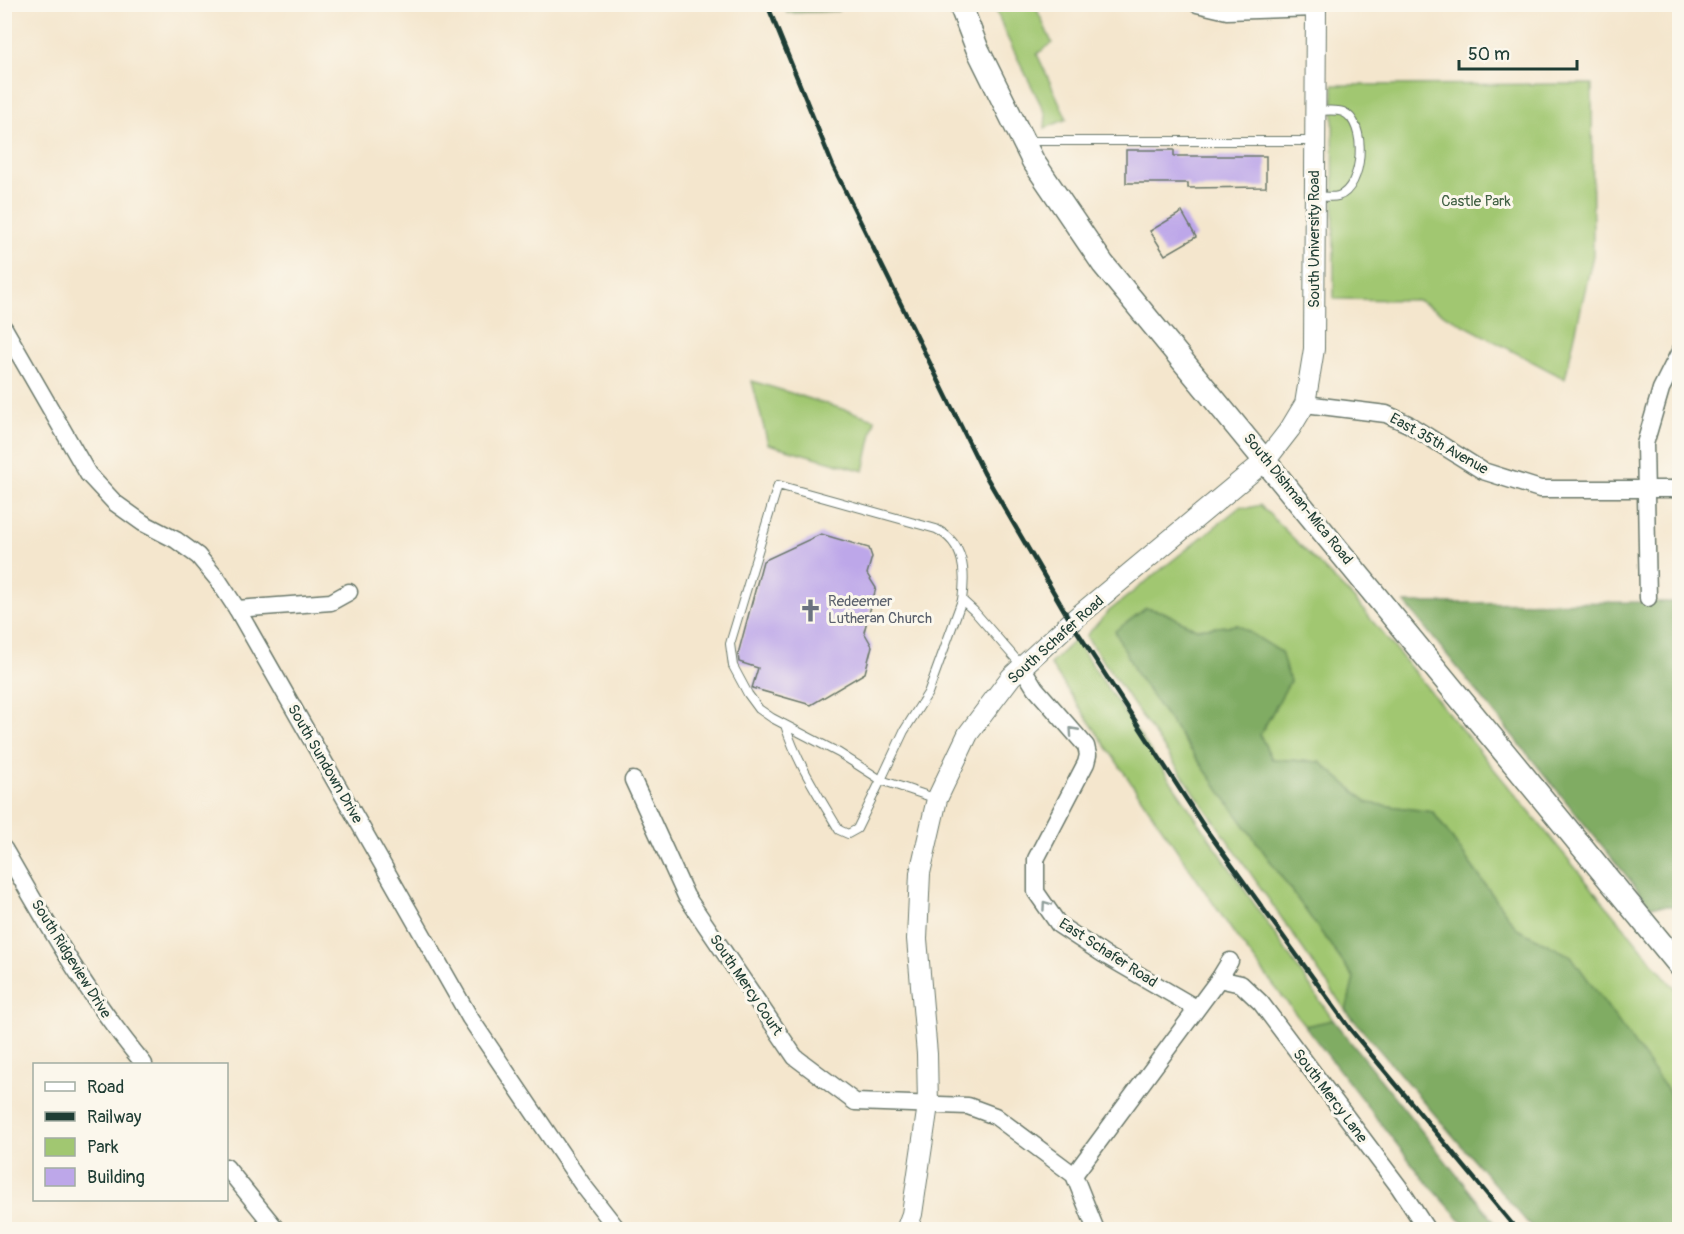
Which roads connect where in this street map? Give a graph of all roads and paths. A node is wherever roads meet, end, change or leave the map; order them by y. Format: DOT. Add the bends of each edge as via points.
graph roads {
  1 [pos="960,4"];
  2 [pos="1197,4"];
  3 [pos="1316,6"];
  4 [pos="1315,111"];
  5 [pos="1023,141"];
  6 [pos="1315,141"];
  7 [pos="1314,196"];
  8 [pos="4,328"];
  9 [pos="1680,351"];
  10 [pos="1305,404"];
  11 [pos="1266,460"];
  12 [pos="1646,489"];
  13 [pos="1680,489"];
  14 [pos="349,592"];
  15 [pos="1648,598"];
  16 [pos="962,600"];
  17 [pos="237,609"];
  18 [pos="1022,667"];
  19 [pos="785,725"];
  20 [pos="633,780"];
  21 [pos="881,780"];
  22 [pos="937,799"];
  23 [pos="4,849"];
  24 [pos="1230,961"];
  25 [pos="1680,966"];
  26 [pos="1219,979"];
  27 [pos="1197,1008"];
  28 [pos="142,1063"];
  29 [pos="928,1105"];
  30 [pos="228,1169"];
  31 [pos="1074,1175"];
  32 [pos="277,1230"];
  33 [pos="618,1230"];
  34 [pos="906,1230"];
  35 [pos="1096,1230"];
  36 [pos="1427,1230"];
  1 -- 5 [label="main road, South Dishman-Mica Road"];
  2 -- 3 [label="street" via="1227,11"];
  3 -- 4 [label="street, South University Road"];
  4 -- 6 [label="street, South University Road"];
  4 -- 7 [label="lane" via="1345,112 1351,118 1357,128 1359,164 1348,189 1338,196"];
  5 -- 6 [label="lane"];
  5 -- 11 [label="main road, South Dishman-Mica Road" via="1103,264"];
  6 -- 7 [label="street, South University Road"];
  7 -- 10 [label="street, South University Road" via="1314,349"];
  8 -- 17 [label="street, South Sundown Drive" via="88,474 114,503 198,556"];
  9 -- 12 [label="street" via="1661,389 1645,444"];
  10 -- 11 [label="street, South University Road"];
  10 -- 12 [label="street, East 35th Avenue" via="1386,414 1483,471 1540,489"];
  11 -- 18 [label="street, South Schafer Road"];
  11 -- 25 [label="main road, South Dishman-Mica Road"];
  12 -- 13 [label="street, East 35th Avenue"];
  12 -- 15 [label="street"];
  14 -- 17 [label="street" via="331,602"];
  16 -- 18 [label="lane"];
  16 -- 19 [label="lane" via="964,562 946,534 778,485 730,644 733,666 748,694 759,709"];
  16 -- 21 [label="lane" via="928,693 904,731"];
  17 -- 33 [label="street, South Sundown Drive" via="470,1018 582,1184"];
  18 -- 22 [label="street, South Schafer Road" via="968,734"];
  27 -- 18 [label="street, East Schafer Road, one-way" via="1059,925 1036,892 1036,859 1088,755 1079,737 1035,688"];
  19 -- 21 [label="lane"];
  19 -- 21 [label="lane" via="804,770 839,830 848,834 857,829"];
  20 -- 29 [label="street, South Mercy Court" via="686,896 795,1057 855,1102"];
  21 -- 22 [label="lane"];
  22 -- 29 [label="street, South Schafer Road" via="920,873 917,939"];
  23 -- 28 [label="street, South Ridgeview Drive" via="58,943 111,1024"];
  24 -- 26 [label="street"];
  26 -- 27 [label="street"];
  26 -- 36 [label="street, South Mercy Lane" via="1241,984 1260,1003"];
  27 -- 31 [label="street"];
  29 -- 31 [label="street, South Mercy Court" via="968,1106 995,1116"];
  29 -- 34 [label="street, South Schafer Road" via="912,1214"];
  30 -- 32 [label="street"];
  31 -- 35 [label="street"];
}
